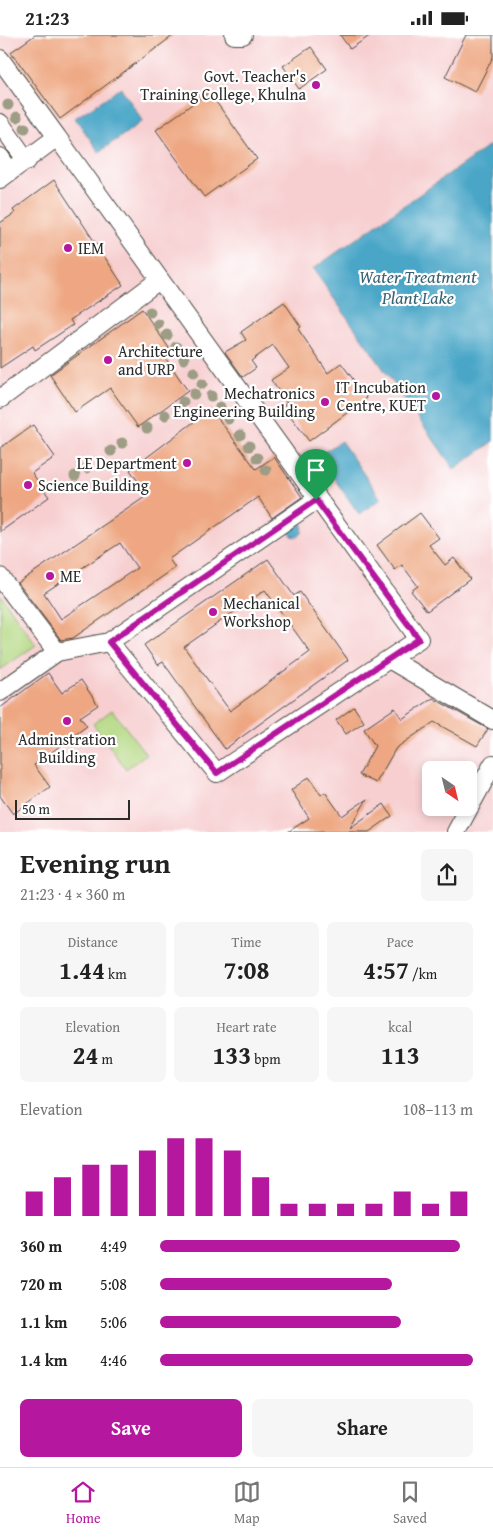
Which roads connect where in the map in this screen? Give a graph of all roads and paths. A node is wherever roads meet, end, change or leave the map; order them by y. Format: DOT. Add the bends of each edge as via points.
graph roads {
  1 [pos="234,35"];
  2 [pos="243,35"];
  3 [pos="0,59"];
  4 [pos="0,123"];
  5 [pos="57,137"];
  6 [pos="0,157"];
  7 [pos="27,161"];
  8 [pos="5,175"];
  9 [pos="159,280"];
  10 [pos="0,399"];
  11 [pos="316,500"];
  12 [pos="0,577"];
  13 [pos="109,642"];
  14 [pos="57,652"];
  15 [pos="389,659"];
  16 [pos="0,692"];
  17 [pos="493,720"];
  18 [pos="493,764"];
  19 [pos="456,832"];
  1 -- 2 [label="street"];
  3 -- 5 [label="street"];
  4 -- 7 [label="street"];
  5 -- 7 [label="street"];
  5 -- 9 [label="street"];
  6 -- 8 [label="street"];
  7 -- 8 [label="street"];
  9 -- 10 [label="street"];
  9 -- 11 [label="street"];
  11 -- 13 [label="street"];
  11 -- 15 [label="street" via="419,639"];
  12 -- 14 [label="street"];
  13 -- 14 [label="street"];
  13 -- 15 [label="street" via="217,773"];
  14 -- 16 [label="street"];
  15 -- 17 [label="street"];
  18 -- 19 [label="street"];
}
